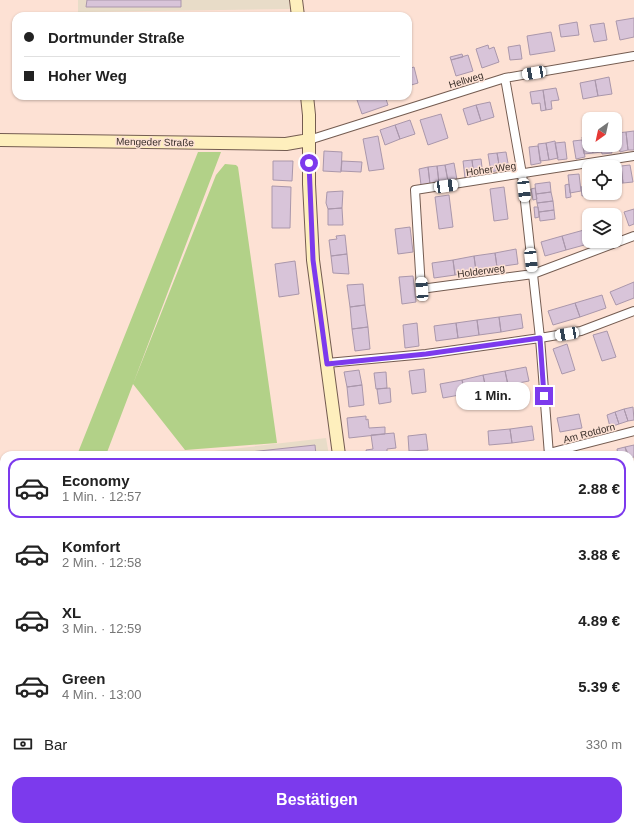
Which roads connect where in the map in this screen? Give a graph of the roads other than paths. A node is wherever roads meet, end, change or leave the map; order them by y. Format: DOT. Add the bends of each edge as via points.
graph roads {
  1 [pos="296,0"];
  2 [pos="298,12"];
  3 [pos="634,56"];
  4 [pos="505,78"];
  5 [pos="307,100"];
  6 [pos="0,140"];
  7 [pos="309,140"];
  8 [pos="634,156"];
  9 [pos="522,174"];
  10 [pos="415,190"];
  11 [pos="634,236"];
  12 [pos="532,274"];
  13 [pos="634,312"];
  14 [pos="540,338"];
  15 [pos="327,364"];
  16 [pos="634,431"];
  17 [pos="339,451"];
  18 [pos="549,451"];
  19 [pos="560,451"];
  1 -- 2 [label="main road"];
  3 -- 4 [label="street, Hellweg"];
  4 -- 7 [label="street, Hellweg"];
  4 -- 9 [label="street, Hoher Weg"];
  5 -- 7 [label="main road"];
  6 -- 7 [label="main road, Mengeder Straße" via="286,144"];
  7 -- 15 [label="main road" via="313,260"];
  8 -- 9 [label="street, Hoher Weg"];
  9 -- 10 [label="street, Hoher Weg"];
  9 -- 12 [label="street, Hoher Weg"];
  10 -- 12 [label="street, Holderweg" via="422,289"];
  11 -- 12 [label="street, Holderweg"];
  12 -- 14 [label="street, Hoher Weg"];
  13 -- 14 [label="street" via="581,331"];
  14 -- 15 [label="street" via="426,354"];
  14 -- 18 [label="street, Hoher Weg"];
  15 -- 17 [label="main road"];
  16 -- 19 [label="street, Am Rotdorn"];
}
